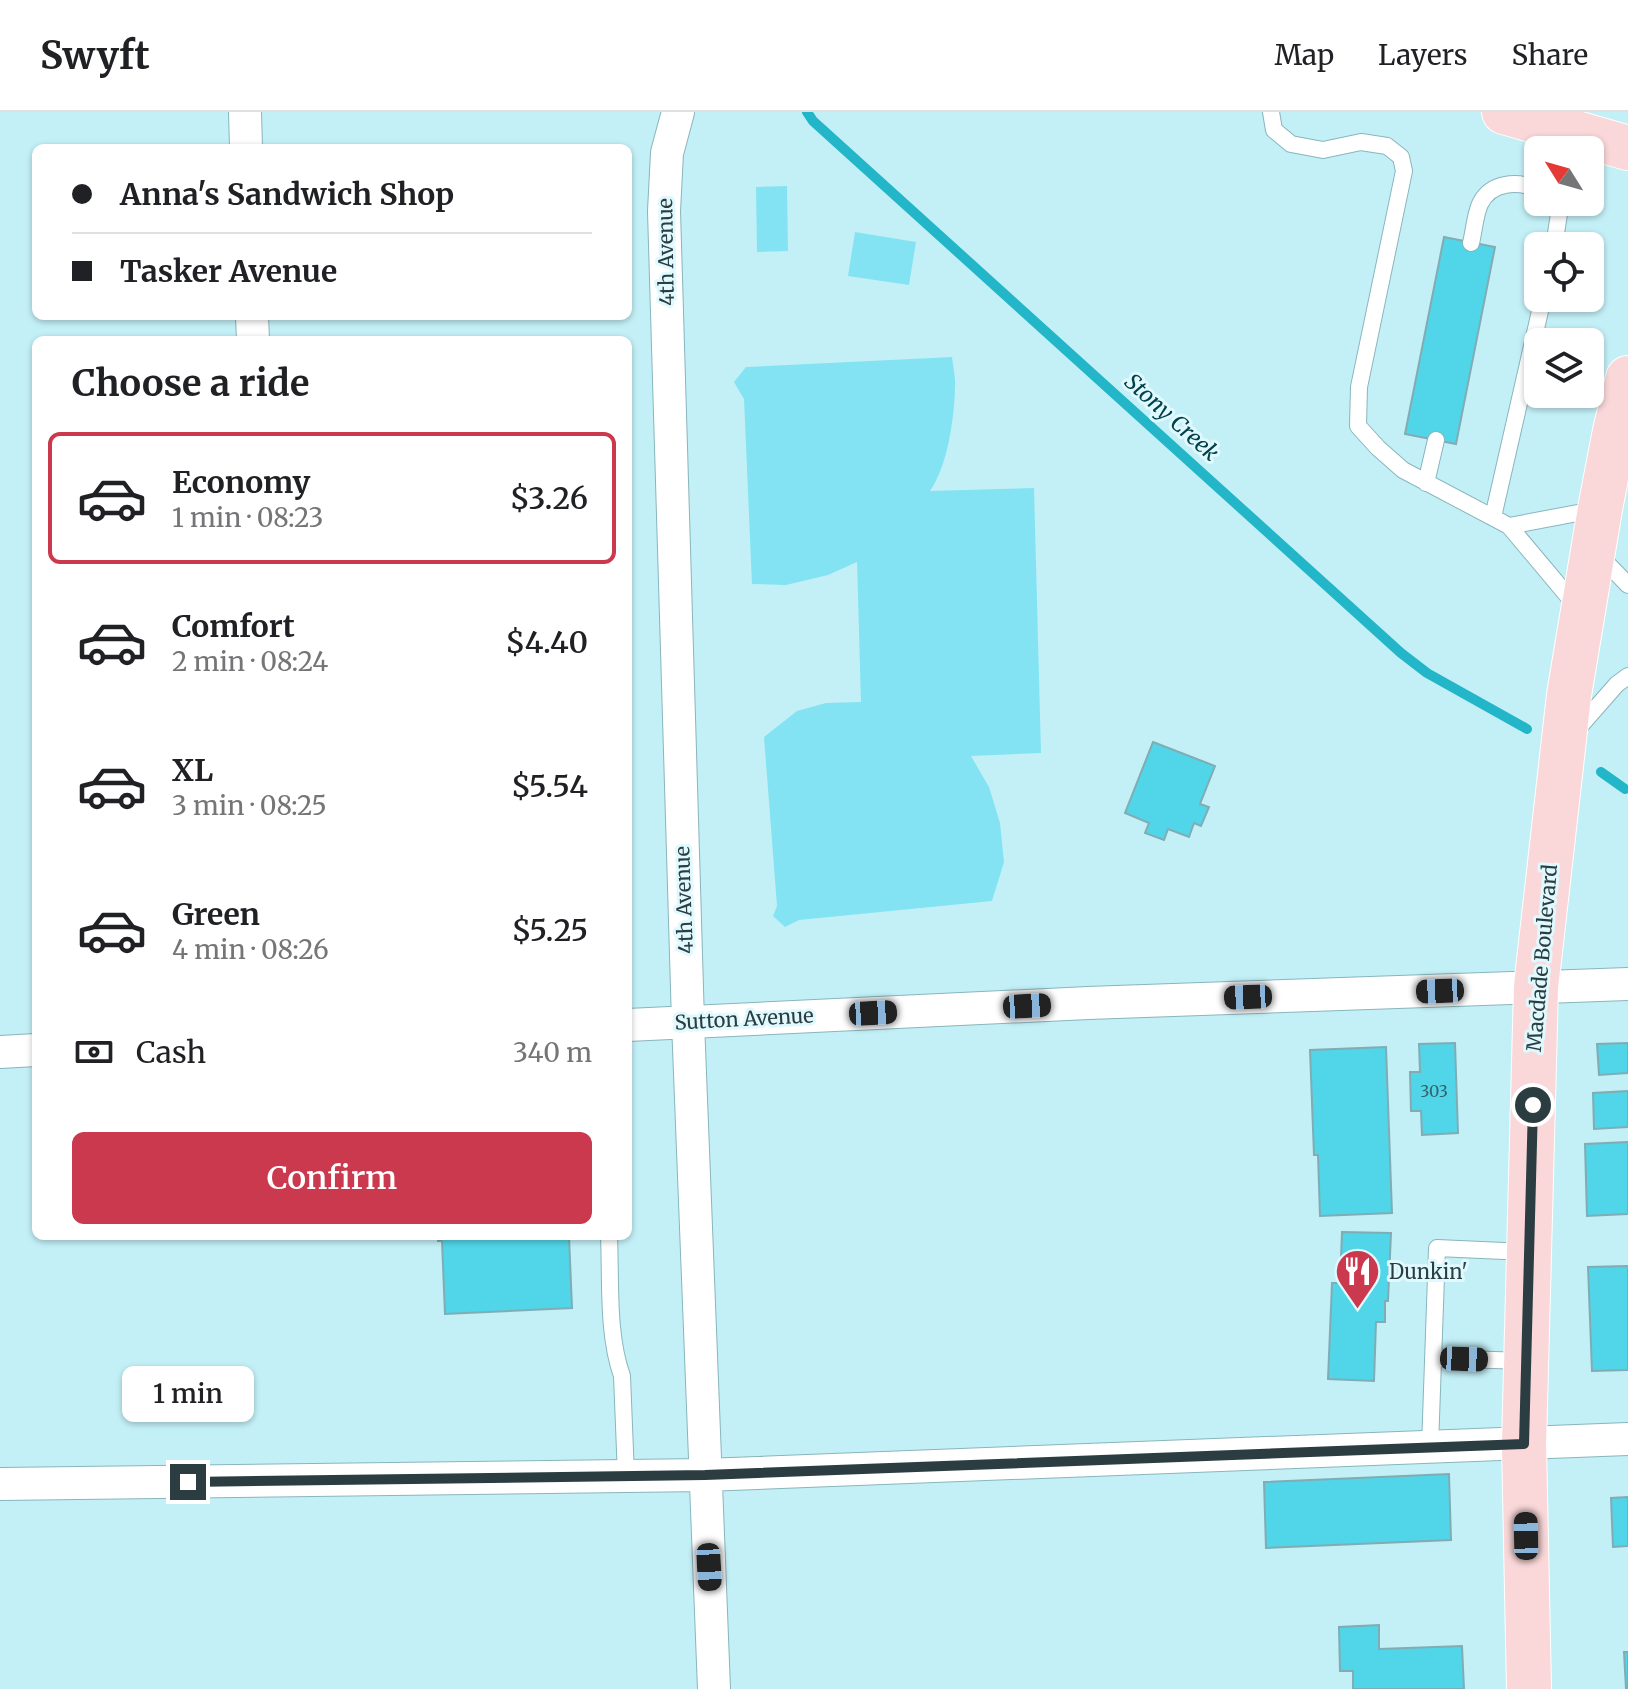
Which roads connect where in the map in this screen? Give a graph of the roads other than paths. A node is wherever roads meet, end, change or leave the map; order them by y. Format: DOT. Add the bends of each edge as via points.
graph roads {
  1 [pos="245,112"];
  2 [pos="678,112"];
  3 [pos="1271,112"];
  4 [pos="1509,113"];
  5 [pos="246,144"];
  6 [pos="1628,148"];
  7 [pos="1524,184"];
  8 [pos="1471,243"];
  9 [pos="1540,312"];
  10 [pos="1628,378"];
  11 [pos="1436,440"];
  12 [pos="1426,483"];
  13 [pos="1493,517"];
  14 [pos="1509,526"];
  15 [pos="1597,530"];
  16 [pos="1628,585"];
  17 [pos="1583,614"];
  18 [pos="1628,676"];
  19 [pos="1563,746"];
  20 [pos="1628,984"];
  21 [pos="1536,987"];
  22 [pos="688,1022"];
  23 [pos="632,1025"];
  24 [pos="32,1050"];
  25 [pos="0,1052"];
  26 [pos="609,1240"];
  27 [pos="1529,1252"];
  28 [pos="1433,1358"];
  29 [pos="1526,1361"];
  30 [pos="1628,1439"];
  31 [pos="1524,1444"];
  32 [pos="1430,1447"];
  33 [pos="705,1475"];
  34 [pos="626,1476"];
  35 [pos="0,1484"];
  36 [pos="714,1689"];
  37 [pos="1529,1689"];
  1 -- 5 [label="street"];
  2 -- 22 [label="street, 4th Avenue" via="667,153 664,211"];
  3 -- 12 [label="lane" via="1274,130 1291,144 1323,150 1361,142 1387,146 1401,157 1404,171 1359,387 1358,426 1403,470"];
  4 -- 6 [label="main road"];
  7 -- 8 [label="lane" via="1504,184 1491,191 1481,203"];
  9 -- 13 [label="lane"];
  10 -- 15 [label="main road, Macdade Boulevard"];
  11 -- 12 [label="lane"];
  12 -- 13 [label="lane"];
  13 -- 14 [label="lane"];
  14 -- 15 [label="lane"];
  14 -- 17 [label="lane"];
  15 -- 16 [label="lane"];
  15 -- 17 [label="main road, Macdade Boulevard"];
  17 -- 19 [label="main road, Macdade Boulevard"];
  18 -- 19 [label="lane"];
  19 -- 21 [label="main road, Macdade Boulevard"];
  20 -- 21 [label="street, Sutton Avenue"];
  21 -- 22 [label="street, Sutton Avenue"];
  21 -- 27 [label="main road, Macdade Boulevard"];
  22 -- 23 [label="street, Sutton Avenue"];
  22 -- 33 [label="street, 4th Avenue"];
  24 -- 25 [label="street"];
  26 -- 34 [label="lane"];
  27 -- 28 [label="lane" via="1437,1248"];
  27 -- 29 [label="main road, Macdade Boulevard"];
  28 -- 29 [label="lane"];
  28 -- 32 [label="lane"];
  29 -- 31 [label="main road, Macdade Boulevard"];
  30 -- 31 [label="street"];
  31 -- 32 [label="street"];
  31 -- 37 [label="main road, Macdade Boulevard"];
  32 -- 33 [label="street"];
  33 -- 34 [label="street"];
  33 -- 36 [label="street, 4th Avenue"];
  34 -- 35 [label="street"];
}
